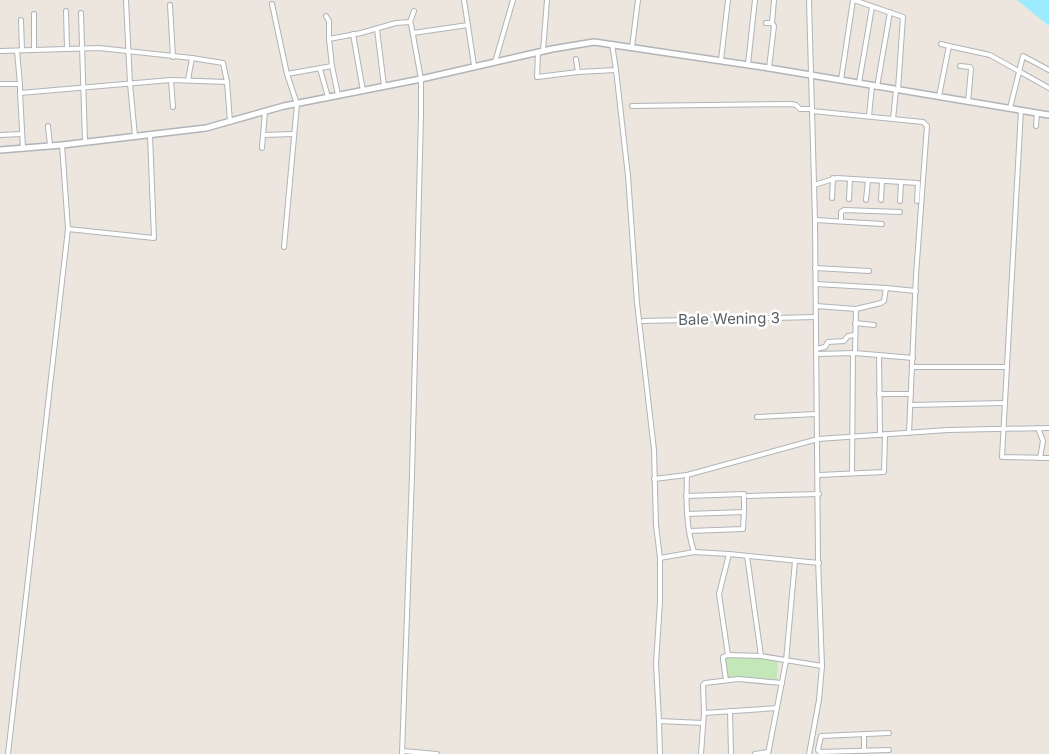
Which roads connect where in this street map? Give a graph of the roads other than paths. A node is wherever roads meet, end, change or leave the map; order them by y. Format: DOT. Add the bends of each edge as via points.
graph roads {
  1 [pos="126,0"];
  2 [pos="464,0"];
  3 [pos="513,0"];
  4 [pos="546,0"];
  5 [pos="637,0"];
  6 [pos="728,0"];
  7 [pos="755,0"];
  8 [pos="774,0"];
  9 [pos="809,0"];
  10 [pos="853,0"];
  11 [pos="272,4"];
  12 [pos="870,4"];
  13 [pos="170,5"];
  14 [pos="66,10"];
  15 [pos="414,11"];
  16 [pos="890,12"];
  17 [pos="81,13"];
  18 [pos="34,14"];
  19 [pos="326,16"];
  20 [pos="21,20"];
  21 [pos="410,22"];
  22 [pos="766,23"];
  23 [pos="772,23"];
  24 [pos="468,25"];
  25 [pos="377,29"];
  26 [pos="413,33"];
  27 [pos="353,34"];
  28 [pos="329,39"];
  29 [pos="612,43"];
  30 [pos="941,44"];
  31 [pos="949,46"];
  32 [pos="632,47"];
  33 [pos="67,48"];
  34 [pos="81,48"];
  35 [pos="22,50"];
  36 [pos="34,50"];
  37 [pos="0,51"];
  38 [pos="17,51"];
  39 [pos="540,51"];
  40 [pos="128,52"];
  41 [pos="173,57"];
  42 [pos="192,58"];
  43 [pos="576,59"];
  44 [pos="721,60"];
  45 [pos="495,62"];
  46 [pos="748,64"];
  47 [pos="474,65"];
  48 [pos="332,66"];
  49 [pos="960,66"];
  50 [pos="768,68"];
  51 [pos="320,69"];
  52 [pos="616,70"];
  53 [pos="1049,70"];
  54 [pos="1019,71"];
  55 [pos="578,72"];
  56 [pos="287,74"];
  57 [pos="812,76"];
  58 [pos="421,79"];
  59 [pos="171,80"];
  60 [pos="188,80"];
  61 [pos="841,80"];
  62 [pos="227,82"];
  63 [pos="858,83"];
  64 [pos="0,84"];
  65 [pos="20,84"];
  66 [pos="130,84"];
  67 [pos="384,86"];
  68 [pos="874,86"];
  69 [pos="82,88"];
  70 [pos="1049,88"];
  71 [pos="897,90"];
  72 [pos="363,91"];
  73 [pos="20,93"];
  74 [pos="338,96"];
  75 [pos="939,96"];
  76 [pos="328,98"];
  77 [pos="968,102"];
  78 [pos="297,104"];
  79 [pos="632,106"];
  80 [pos="173,107"];
  81 [pos="1010,108"];
  82 [pos="812,110"];
  83 [pos="1021,110"];
  84 [pos="265,111"];
  85 [pos="1038,113"];
  86 [pos="1049,115"];
  87 [pos="869,116"];
  88 [pos="893,119"];
  89 [pos="230,122"];
  90 [pos="48,126"];
  91 [pos="1036,126"];
  92 [pos="22,134"];
  93 [pos="294,134"];
  94 [pos="0,135"];
  95 [pos="150,135"];
  96 [pos="264,135"];
  97 [pos="135,136"];
  98 [pos="86,142"];
  99 [pos="50,145"];
  100 [pos="62,145"];
  101 [pos="23,148"];
  102 [pos="262,148"];
  103 [pos="0,150"];
  104 [pos="833,178"];
  105 [pos="850,179"];
  106 [pos="868,180"];
  107 [pos="882,181"];
  108 [pos="901,182"];
  109 [pos="814,185"];
  110 [pos="832,198"];
  111 [pos="849,199"];
  112 [pos="866,200"];
  113 [pos="881,200"];
  114 [pos="917,201"];
  115 [pos="900,202"];
  116 [pos="900,212"];
  117 [pos="815,220"];
  118 [pos="841,221"];
  119 [pos="882,224"];
  120 [pos="68,229"];
  121 [pos="284,247"];
  122 [pos="816,268"];
  123 [pos="869,271"];
  124 [pos="816,284"];
  125 [pos="886,288"];
  126 [pos="916,291"];
  127 [pos="816,306"];
  128 [pos="856,309"];
  129 [pos="816,317"];
  130 [pos="643,321"];
  131 [pos="856,323"];
  132 [pos="874,325"];
  133 [pos="855,335"];
  134 [pos="816,352"];
  135 [pos="854,353"];
  136 [pos="879,355"];
  137 [pos="913,358"];
  138 [pos="912,367"];
  139 [pos="1007,367"];
  140 [pos="879,394"];
  141 [pos="911,394"];
  142 [pos="1005,404"];
  143 [pos="910,405"];
  144 [pos="816,414"];
  145 [pos="757,417"];
  146 [pos="1038,428"];
  147 [pos="1049,428"];
  148 [pos="1004,429"];
  149 [pos="908,433"];
  150 [pos="882,435"];
  151 [pos="851,437"];
  152 [pos="818,439"];
  153 [pos="1040,458"];
  154 [pos="1049,458"];
  155 [pos="852,473"];
  156 [pos="688,475"];
  157 [pos="819,475"];
  158 [pos="654,479"];
  159 [pos="819,494"];
  160 [pos="686,496"];
  161 [pos="748,496"];
  162 [pos="744,512"];
  163 [pos="687,514"];
  164 [pos="689,531"];
  165 [pos="694,552"];
  166 [pos="729,554"];
  167 [pos="747,556"];
  168 [pos="660,558"];
  169 [pos="795,561"];
  170 [pos="819,563"];
  171 [pos="728,655"];
  172 [pos="761,656"];
  173 [pos="786,661"];
  174 [pos="822,666"];
  175 [pos="726,680"];
  176 [pos="782,683"];
  177 [pos="777,708"];
  178 [pos="730,712"];
  179 [pos="704,713"];
  180 [pos="659,722"];
  181 [pos="703,723"];
  182 [pos="889,733"];
  183 [pos="864,734"];
  184 [pos="811,742"];
  185 [pos="819,743"];
  186 [pos="888,750"];
  187 [pos="864,751"];
  188 [pos="403,753"];
  189 [pos="768,753"];
  190 [pos="8,754"];
  191 [pos="437,754"];
  192 [pos="660,754"];
  193 [pos="701,754"];
  194 [pos="730,754"];
  195 [pos="755,754"];
  196 [pos="809,754"];
  1 -- 40 [label="street"];
  2 -- 24 [label="street"];
  3 -- 45 [label="street"];
  4 -- 39 [label="street"];
  5 -- 32 [label="street"];
  6 -- 44 [label="street"];
  7 -- 46 [label="street"];
  8 -- 23 [label="street"];
  9 -- 57 [label="street"];
  10 -- 12 [label="street"];
  10 -- 61 [label="street"];
  11 -- 56 [label="street"];
  12 -- 16 [label="street"];
  12 -- 63 [label="street"];
  13 -- 41 [label="street"];
  14 -- 33 [label="street"];
  15 -- 21 [label="street"];
  16 -- 68 [label="street"];
  16 -- 71 [label="street" via="903,18"];
  17 -- 34 [label="street"];
  18 -- 36 [label="street"];
  19 -- 28 [label="street"];
  20 -- 35 [label="street"];
  21 -- 25 [label="street"];
  21 -- 26 [label="street"];
  22 -- 23 [label="street"];
  23 -- 50 [label="street"];
  24 -- 26 [label="street"];
  24 -- 47 [label="street"];
  25 -- 27 [label="street"];
  25 -- 67 [label="street"];
  26 -- 58 [label="street"];
  27 -- 28 [label="street"];
  27 -- 72 [label="street"];
  28 -- 48 [label="street"];
  29 -- 32 [label="street"];
  29 -- 39 [label="street" via="594,42"];
  29 -- 52 [label="street"];
  30 -- 31 [label="street"];
  31 -- 54 [label="street" via="987,54"];
  31 -- 75 [label="street"];
  32 -- 44 [label="street"];
  33 -- 34 [label="street"];
  33 -- 36 [label="street"];
  34 -- 40 [label="street"];
  34 -- 69 [label="street"];
  35 -- 36 [label="street"];
  35 -- 38 [label="street"];
  37 -- 38 [label="street"];
  38 -- 65 [label="street"];
  39 -- 45 [label="street"];
  39 -- 55 [label="street" via="537,77"];
  40 -- 41 [label="street"];
  40 -- 66 [label="street"];
  41 -- 42 [label="street"];
  42 -- 60 [label="street"];
  42 -- 62 [label="street" via="221,61"];
  43 -- 55 [label="street"];
  44 -- 46 [label="street"];
  45 -- 47 [label="street"];
  46 -- 50 [label="street"];
  47 -- 58 [label="street"];
  48 -- 51 [label="street"];
  48 -- 74 [label="street"];
  49 -- 77 [label="street" via="972,68"];
  50 -- 57 [label="street"];
  51 -- 56 [label="street"];
  51 -- 76 [label="street"];
  52 -- 55 [label="street"];
  52 -- 158 [label="street" via="652,430"];
  53 -- 54 [label="street" via="1023,56"];
  54 -- 70 [label="street"];
  54 -- 81 [label="street"];
  56 -- 78 [label="street"];
  57 -- 61 [label="street"];
  57 -- 82 [label="street"];
  58 -- 67 [label="street"];
  58 -- 188 [label="street"];
  59 -- 60 [label="street"];
  59 -- 66 [label="street"];
  59 -- 80 [label="street"];
  60 -- 62 [label="street"];
  61 -- 63 [label="street"];
  62 -- 89 [label="street"];
  63 -- 68 [label="street"];
  64 -- 65 [label="street"];
  65 -- 73 [label="street"];
  66 -- 69 [label="street"];
  66 -- 97 [label="street"];
  67 -- 72 [label="street"];
  68 -- 71 [label="street"];
  68 -- 87 [label="street"];
  69 -- 73 [label="street"];
  69 -- 98 [label="street"];
  71 -- 75 [label="street"];
  71 -- 88 [label="street"];
  72 -- 74 [label="street"];
  73 -- 92 [label="street"];
  74 -- 76 [label="street"];
  75 -- 77 [label="street"];
  76 -- 78 [label="street"];
  77 -- 81 [label="street"];
  78 -- 84 [label="street"];
  78 -- 93 [label="street"];
  79 -- 82 [label="street" via="791,104"];
  81 -- 83 [label="street"];
  82 -- 87 [label="street"];
  82 -- 109 [label="street"];
  83 -- 85 [label="street"];
  83 -- 139 [label="street"];
  84 -- 89 [label="street"];
  84 -- 96 [label="street"];
  85 -- 86 [label="street"];
  85 -- 91 [label="street"];
  87 -- 88 [label="street"];
  88 -- 126 [label="street" via="923,122 927,126"];
  89 -- 95 [label="street"];
  90 -- 99 [label="street"];
  92 -- 94 [label="street"];
  92 -- 101 [label="street"];
  93 -- 96 [label="street"];
  93 -- 121 [label="street"];
  95 -- 97 [label="street"];
  95 -- 120 [label="street" via="154,238"];
  96 -- 102 [label="street"];
  97 -- 98 [label="street"];
  98 -- 100 [label="street"];
  99 -- 100 [label="street"];
  99 -- 101 [label="street"];
  100 -- 120 [label="street"];
  101 -- 103 [label="street"];
  104 -- 105 [label="street"];
  104 -- 109 [label="street"];
  104 -- 110 [label="street"];
  105 -- 106 [label="street"];
  105 -- 111 [label="street"];
  106 -- 107 [label="street"];
  106 -- 112 [label="street"];
  107 -- 108 [label="street"];
  107 -- 113 [label="street"];
  108 -- 114 [label="street" via="918,183"];
  108 -- 115 [label="street"];
  109 -- 117 [label="street"];
  116 -- 118 [label="street" via="844,210"];
  117 -- 118 [label="street"];
  117 -- 122 [label="street"];
  118 -- 119 [label="street"];
  120 -- 190 [label="street"];
  122 -- 123 [label="street"];
  122 -- 124 [label="street"];
  124 -- 125 [label="street"];
  124 -- 127 [label="street"];
  125 -- 126 [label="street"];
  125 -- 128 [label="street" via="884,301"];
  126 -- 137 [label="street"];
  127 -- 128 [label="street"];
  127 -- 129 [label="street"];
  128 -- 131 [label="street"];
  129 -- 130 [label="street, Bale Wening 3"];
  129 -- 134 [label="street"];
  131 -- 132 [label="street"];
  131 -- 133 [label="street"];
  133 -- 134 [label="street" via="844,341 828,342"];
  133 -- 135 [label="street"];
  134 -- 135 [label="street"];
  134 -- 144 [label="street"];
  135 -- 136 [label="street"];
  135 -- 151 [label="street"];
  136 -- 137 [label="street"];
  136 -- 140 [label="street"];
  137 -- 138 [label="street"];
  138 -- 139 [label="street"];
  138 -- 141 [label="street"];
  139 -- 142 [label="street"];
  140 -- 141 [label="street"];
  140 -- 150 [label="street"];
  141 -- 143 [label="street"];
  142 -- 143 [label="street"];
  142 -- 148 [label="street"];
  143 -- 149 [label="street"];
  144 -- 145 [label="street"];
  144 -- 152 [label="street"];
  146 -- 147 [label="street"];
  146 -- 148 [label="street"];
  146 -- 153 [label="street" via="1043,441"];
  148 -- 149 [label="street"];
  148 -- 153 [label="street" via="1002,457"];
  149 -- 150 [label="street"];
  150 -- 151 [label="street"];
  150 -- 155 [label="street" via="884,472"];
  151 -- 152 [label="street"];
  151 -- 155 [label="street"];
  152 -- 156 [label="street"];
  152 -- 157 [label="street"];
  153 -- 154 [label="street"];
  155 -- 157 [label="street"];
  156 -- 158 [label="street"];
  156 -- 160 [label="street"];
  157 -- 159 [label="street"];
  158 -- 168 [label="street"];
  159 -- 161 [label="street"];
  159 -- 170 [label="street"];
  160 -- 162 [label="street" via="744,494"];
  160 -- 163 [label="street"];
  162 -- 163 [label="street"];
  162 -- 164 [label="street" via="743,529"];
  163 -- 164 [label="street"];
  164 -- 165 [label="street"];
  165 -- 166 [label="street"];
  165 -- 168 [label="street"];
  166 -- 167 [label="street"];
  166 -- 171 [label="street" via="719,594"];
  167 -- 169 [label="street"];
  167 -- 172 [label="street"];
  168 -- 180 [label="street" via="656,663"];
  169 -- 170 [label="street"];
  169 -- 173 [label="street"];
  170 -- 174 [label="street"];
  171 -- 172 [label="street"];
  171 -- 175 [label="street" via="723,656"];
  172 -- 173 [label="street"];
  173 -- 174 [label="street"];
  173 -- 176 [label="street"];
  174 -- 184 [label="street"];
  175 -- 176 [label="street"];
  175 -- 179 [label="street" via="703,684"];
  176 -- 177 [label="street"];
  177 -- 178 [label="street"];
  177 -- 189 [label="street"];
  178 -- 179 [label="street"];
  178 -- 194 [label="street"];
  179 -- 181 [label="street"];
  180 -- 181 [label="street"];
  180 -- 192 [label="street"];
  181 -- 193 [label="street"];
  182 -- 183 [label="street"];
  183 -- 185 [label="street" via="821,736"];
  183 -- 187 [label="street"];
  184 -- 185 [label="street"];
  184 -- 196 [label="street"];
  185 -- 187 [label="street" via="820,752"];
  186 -- 187 [label="street"];
  188 -- 191 [label="street"];
  189 -- 195 [label="street"];
}
